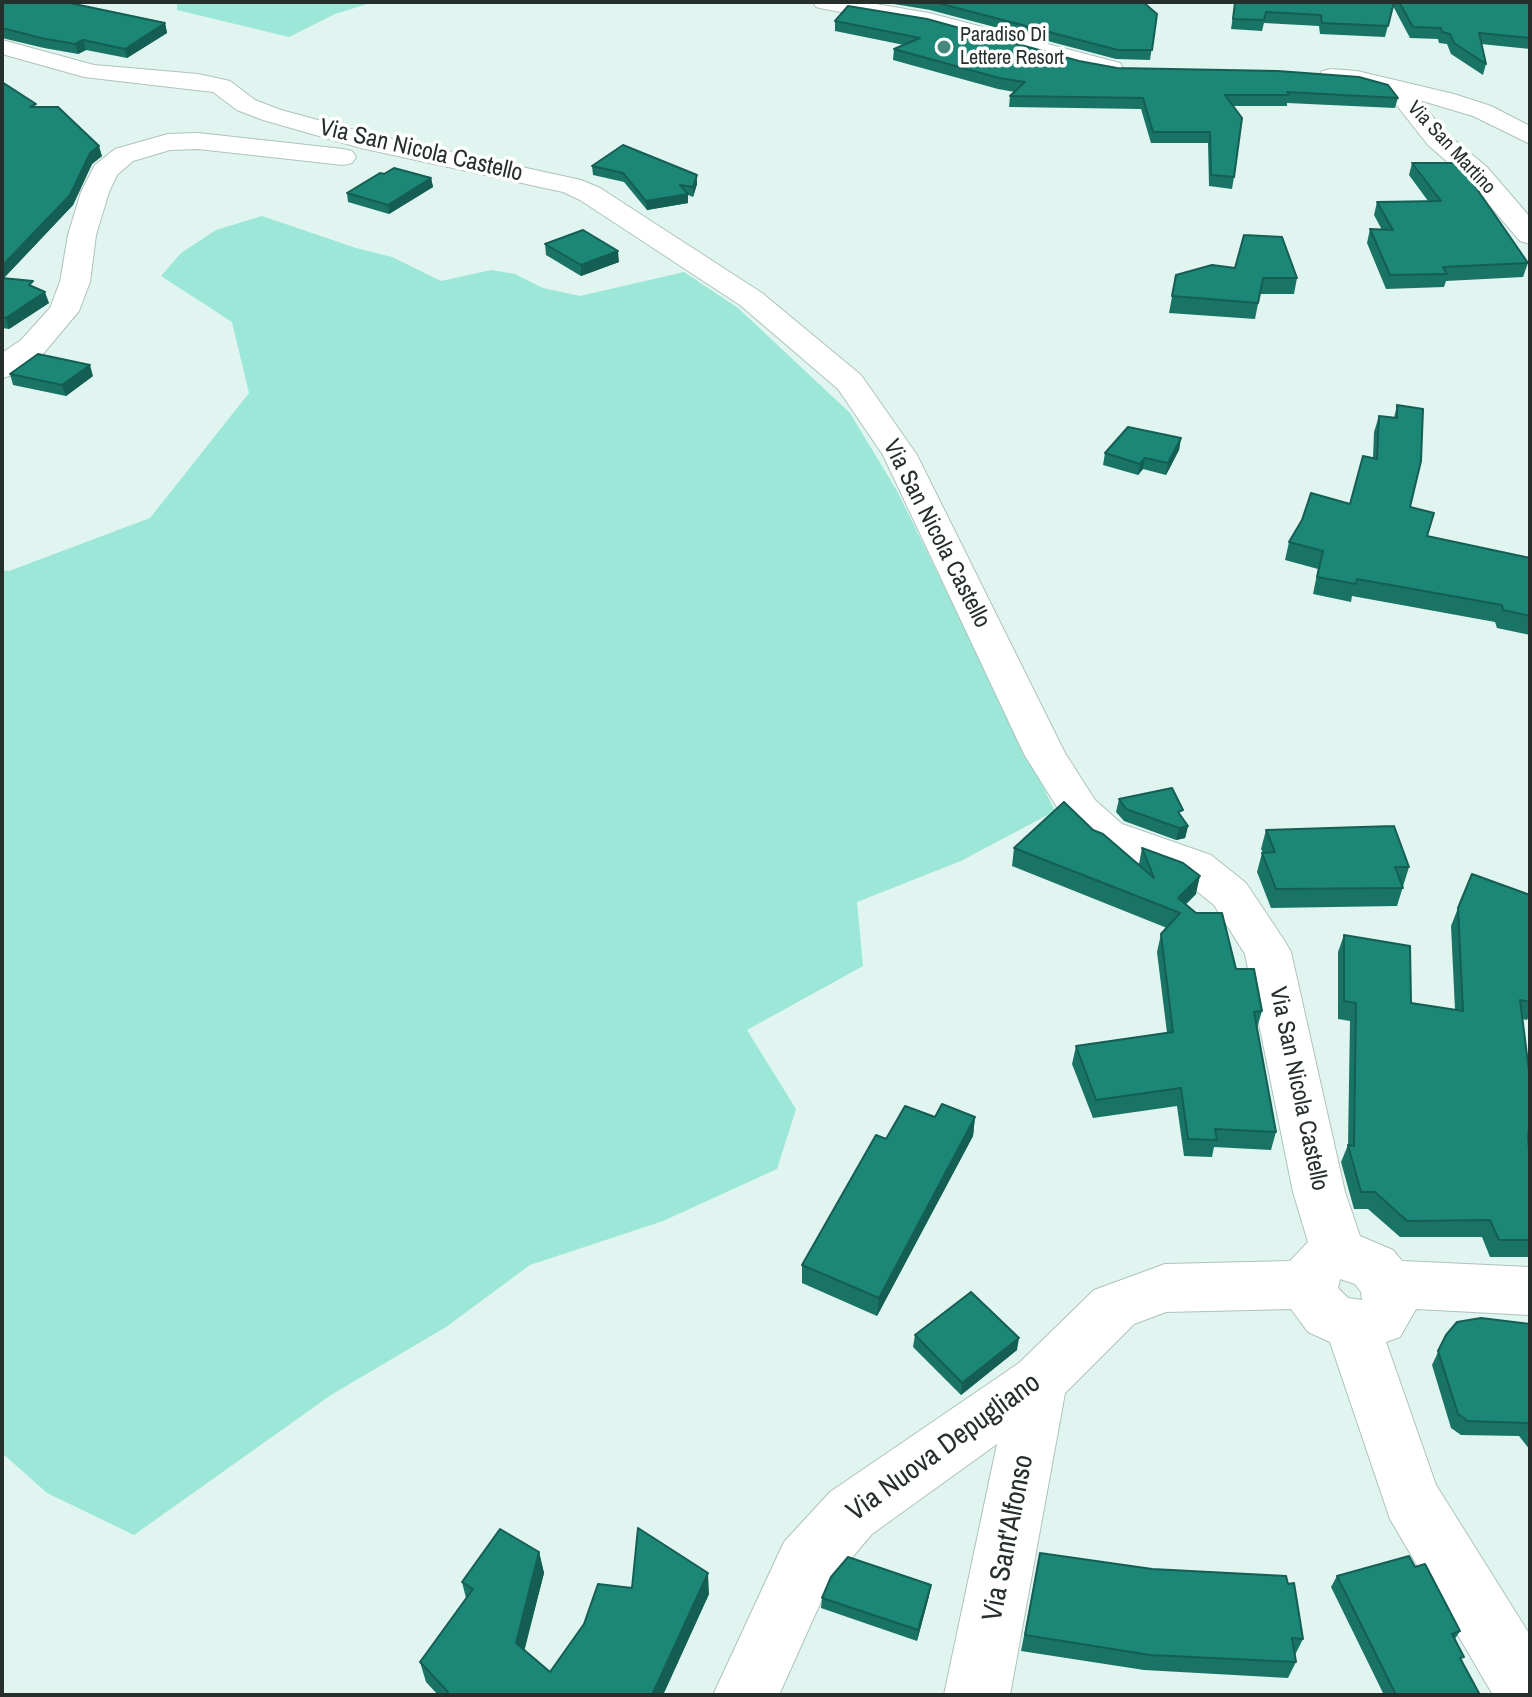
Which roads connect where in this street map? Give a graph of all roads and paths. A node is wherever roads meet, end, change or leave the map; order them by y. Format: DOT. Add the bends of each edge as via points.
graph roads {
  1 [pos="824,2"];
  2 [pos="2,47"];
  3 [pos="1139,71"];
  4 [pos="1303,74"];
  5 [pos="1397,89"];
  6 [pos="1530,136"];
  7 [pos="590,194"];
  8 [pos="1530,235"];
  9 [pos="2,368"];
  10 [pos="1347,1287"];
  11 [pos="1530,1291"];
  12 [pos="1039,1381"];
  13 [pos="746,1695"];
  14 [pos="977,1695"];
  15 [pos="1530,1695"];
  1 -- 3 [label="street" via="943,23 1087,64"];
  2 -- 7 [label="street, Via San Nicola Castello" via="93,72 221,86 246,105 272,115"];
  4 -- 5 [label="street, Via San Martino" via="1357,78"];
  5 -- 6 [label="street" via="1482,111"];
  5 -- 8 [label="street, Via San Martino" via="1437,139 1477,173"];
  7 -- 9 [label="street" via="562,198 353,159 244,146 168,142 141,148 105,171 82,235 75,282 64,311 32,347"];
  7 -- 10 [label="street, Via San Nicola Castello" via="751,299 850,382 900,455 1045,754 1080,810 1107,835 1195,866 1230,894 1268,952 1319,1192"];
  10 -- 11 [label="street, Via Nuova Depugliano"];
  10 -- 12 [label="street, Via Nuova Depugliano" via="1165,1288 1114,1307"];
  10 -- 15 [label="street, Via San Nicola Castello" via="1411,1499"];
  12 -- 13 [label="street, Via Nuova Depugliano" via="851,1513 806,1564"];
  12 -- 14 [label="street, Via Sant'Alfonso"];
}
